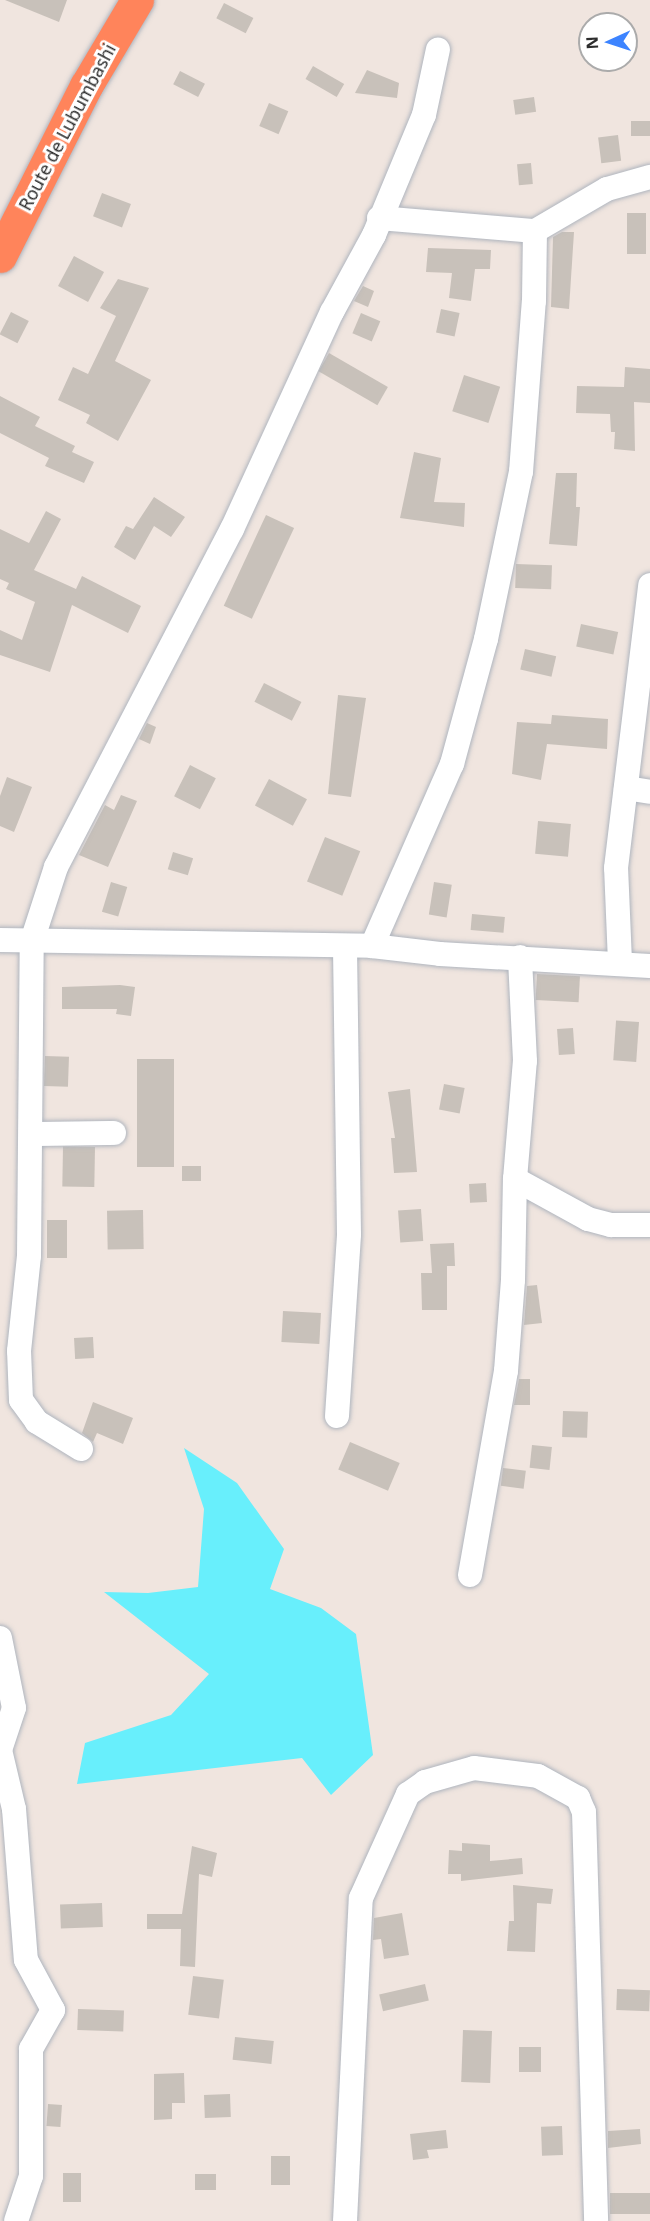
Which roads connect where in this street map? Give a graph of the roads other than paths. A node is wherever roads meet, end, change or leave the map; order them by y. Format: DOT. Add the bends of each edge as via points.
graph roads {
  1 [pos="137,0"];
  2 [pos="438,49"];
  3 [pos="650,177"];
  4 [pos="379,218"];
  5 [pos="535,231"];
  6 [pos="0,256"];
  7 [pos="650,585"];
  8 [pos="626,788"];
  9 [pos="650,792"];
  10 [pos="0,940"];
  11 [pos="32,941"];
  12 [pos="345,946"];
  13 [pos="372,946"];
  14 [pos="520,957"];
  15 [pos="620,962"];
  16 [pos="650,966"];
  17 [pos="114,1132"];
  18 [pos="31,1134"];
  19 [pos="515,1179"];
  20 [pos="649,1227"];
  21 [pos="337,1416"];
  22 [pos="81,1449"];
  23 [pos="470,1575"];
  24 [pos="0,1638"];
  25 [pos="16,2221"];
  26 [pos="345,2221"];
  27 [pos="596,2221"];
  1 -- 6 [label="highway, Route de Lubumbashi" via="86,86"];
  2 -- 4 [label="street" via="424,115"];
  3 -- 5 [label="street" via="607,189"];
  4 -- 5 [label="street"];
  4 -- 11 [label="street" via="232,530 56,867"];
  5 -- 13 [label="street" via="534,301 521,472 486,639 452,764"];
  7 -- 8 [label="street"];
  8 -- 9 [label="street"];
  8 -- 15 [label="street" via="616,868"];
  10 -- 11 [label="street"];
  11 -- 12 [label="street"];
  11 -- 18 [label="street"];
  12 -- 13 [label="street"];
  12 -- 21 [label="street" via="349,1234"];
  13 -- 14 [label="street"];
  14 -- 15 [label="street"];
  14 -- 19 [label="street" via="525,1061"];
  15 -- 16 [label="street"];
  17 -- 18 [label="street"];
  18 -- 22 [label="street" via="28,1281 19,1351 21,1400 37,1422"];
  19 -- 20 [label="street" via="588,1219"];
  19 -- 23 [label="street" via="506,1371"];
  24 -- 25 [label="street" via="14,1708 0,1750 14,1809 26,1960 53,2010 31,2049 31,2176"];
  26 -- 27 [label="street" via="361,1898 408,1794 425,1782 474,1768 538,1776 578,1798 584,1812"];
}
